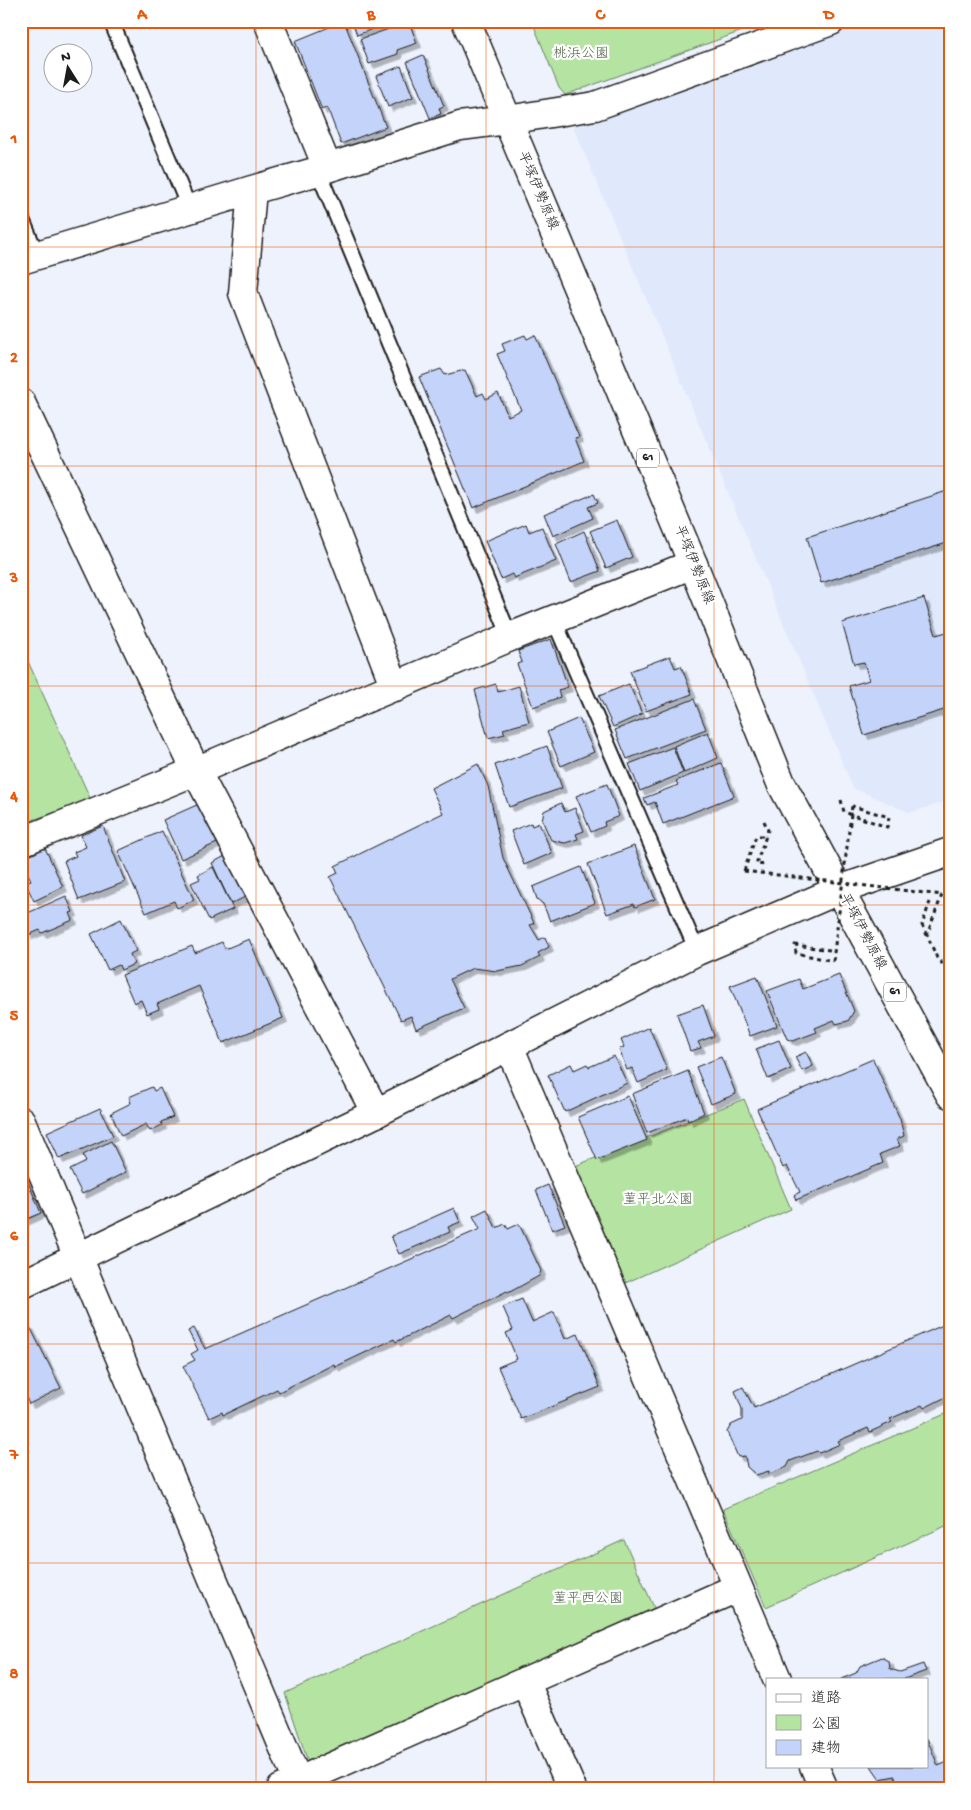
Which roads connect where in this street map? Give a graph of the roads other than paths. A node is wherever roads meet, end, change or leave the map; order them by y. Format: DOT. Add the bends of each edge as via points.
graph roads {
  1 [pos="111,21"];
  2 [pos="268,21"];
  3 [pos="466,21"];
  4 [pos="831,21"];
  5 [pos="507,120"];
  6 [pos="323,169"];
  7 [pos="252,190"];
  8 [pos="190,210"];
  9 [pos="21,217"];
  10 [pos="29,258"];
  11 [pos="21,403"];
  12 [pos="693,564"];
  13 [pos="554,620"];
  14 [pos="510,638"];
  15 [pos="395,687"];
  16 [pos="196,771"];
  17 [pos="21,842"];
  18 [pos="950,852"];
  19 [pos="841,886"];
  20 [pos="697,950"];
  21 [pos="509,1046"];
  22 [pos="950,1094"];
  23 [pos="376,1113"];
  24 [pos="21,1121"];
  25 [pos="78,1257"];
  26 [pos="21,1285"];
  27 [pos="737,1588"];
  28 [pos="777,1678"];
  29 [pos="525,1681"];
  30 [pos="815,1768"];
  31 [pos="293,1786"];
  32 [pos="572,1789"];
  33 [pos="824,1789"];
  1 -- 8 [label="lane"];
  2 -- 6 [label="street"];
  3 -- 5 [label="street, 平塚伊勢原線 / 61"];
  4 -- 5 [label="street" via="594,106"];
  5 -- 6 [label="street" via="460,126"];
  5 -- 12 [label="street, 平塚伊勢原線 / 61"];
  6 -- 7 [label="street"];
  6 -- 14 [label="lane"];
  7 -- 8 [label="street"];
  7 -- 15 [label="street" via="243,293"];
  8 -- 10 [label="street"];
  9 -- 10 [label="lane"];
  11 -- 16 [label="street"];
  12 -- 13 [label="street"];
  12 -- 19 [label="street, 平塚伊勢原線 / 61" via="781,783"];
  13 -- 14 [label="street"];
  13 -- 20 [label="lane"];
  14 -- 15 [label="street"];
  15 -- 16 [label="street"];
  16 -- 17 [label="street"];
  16 -- 23 [label="street"];
  18 -- 19 [label="street"];
  19 -- 20 [label="street"];
  19 -- 22 [label="street, 平塚伊勢原線 / 61"];
  20 -- 21 [label="street"];
  21 -- 23 [label="street"];
  21 -- 27 [label="street"];
  23 -- 25 [label="street"];
  24 -- 25 [label="street"];
  25 -- 26 [label="street"];
  25 -- 31 [label="street"];
  27 -- 28 [label="street"];
  27 -- 29 [label="street"];
  29 -- 31 [label="street"];
  29 -- 32 [label="street"];
  30 -- 33 [label="street"];
}
